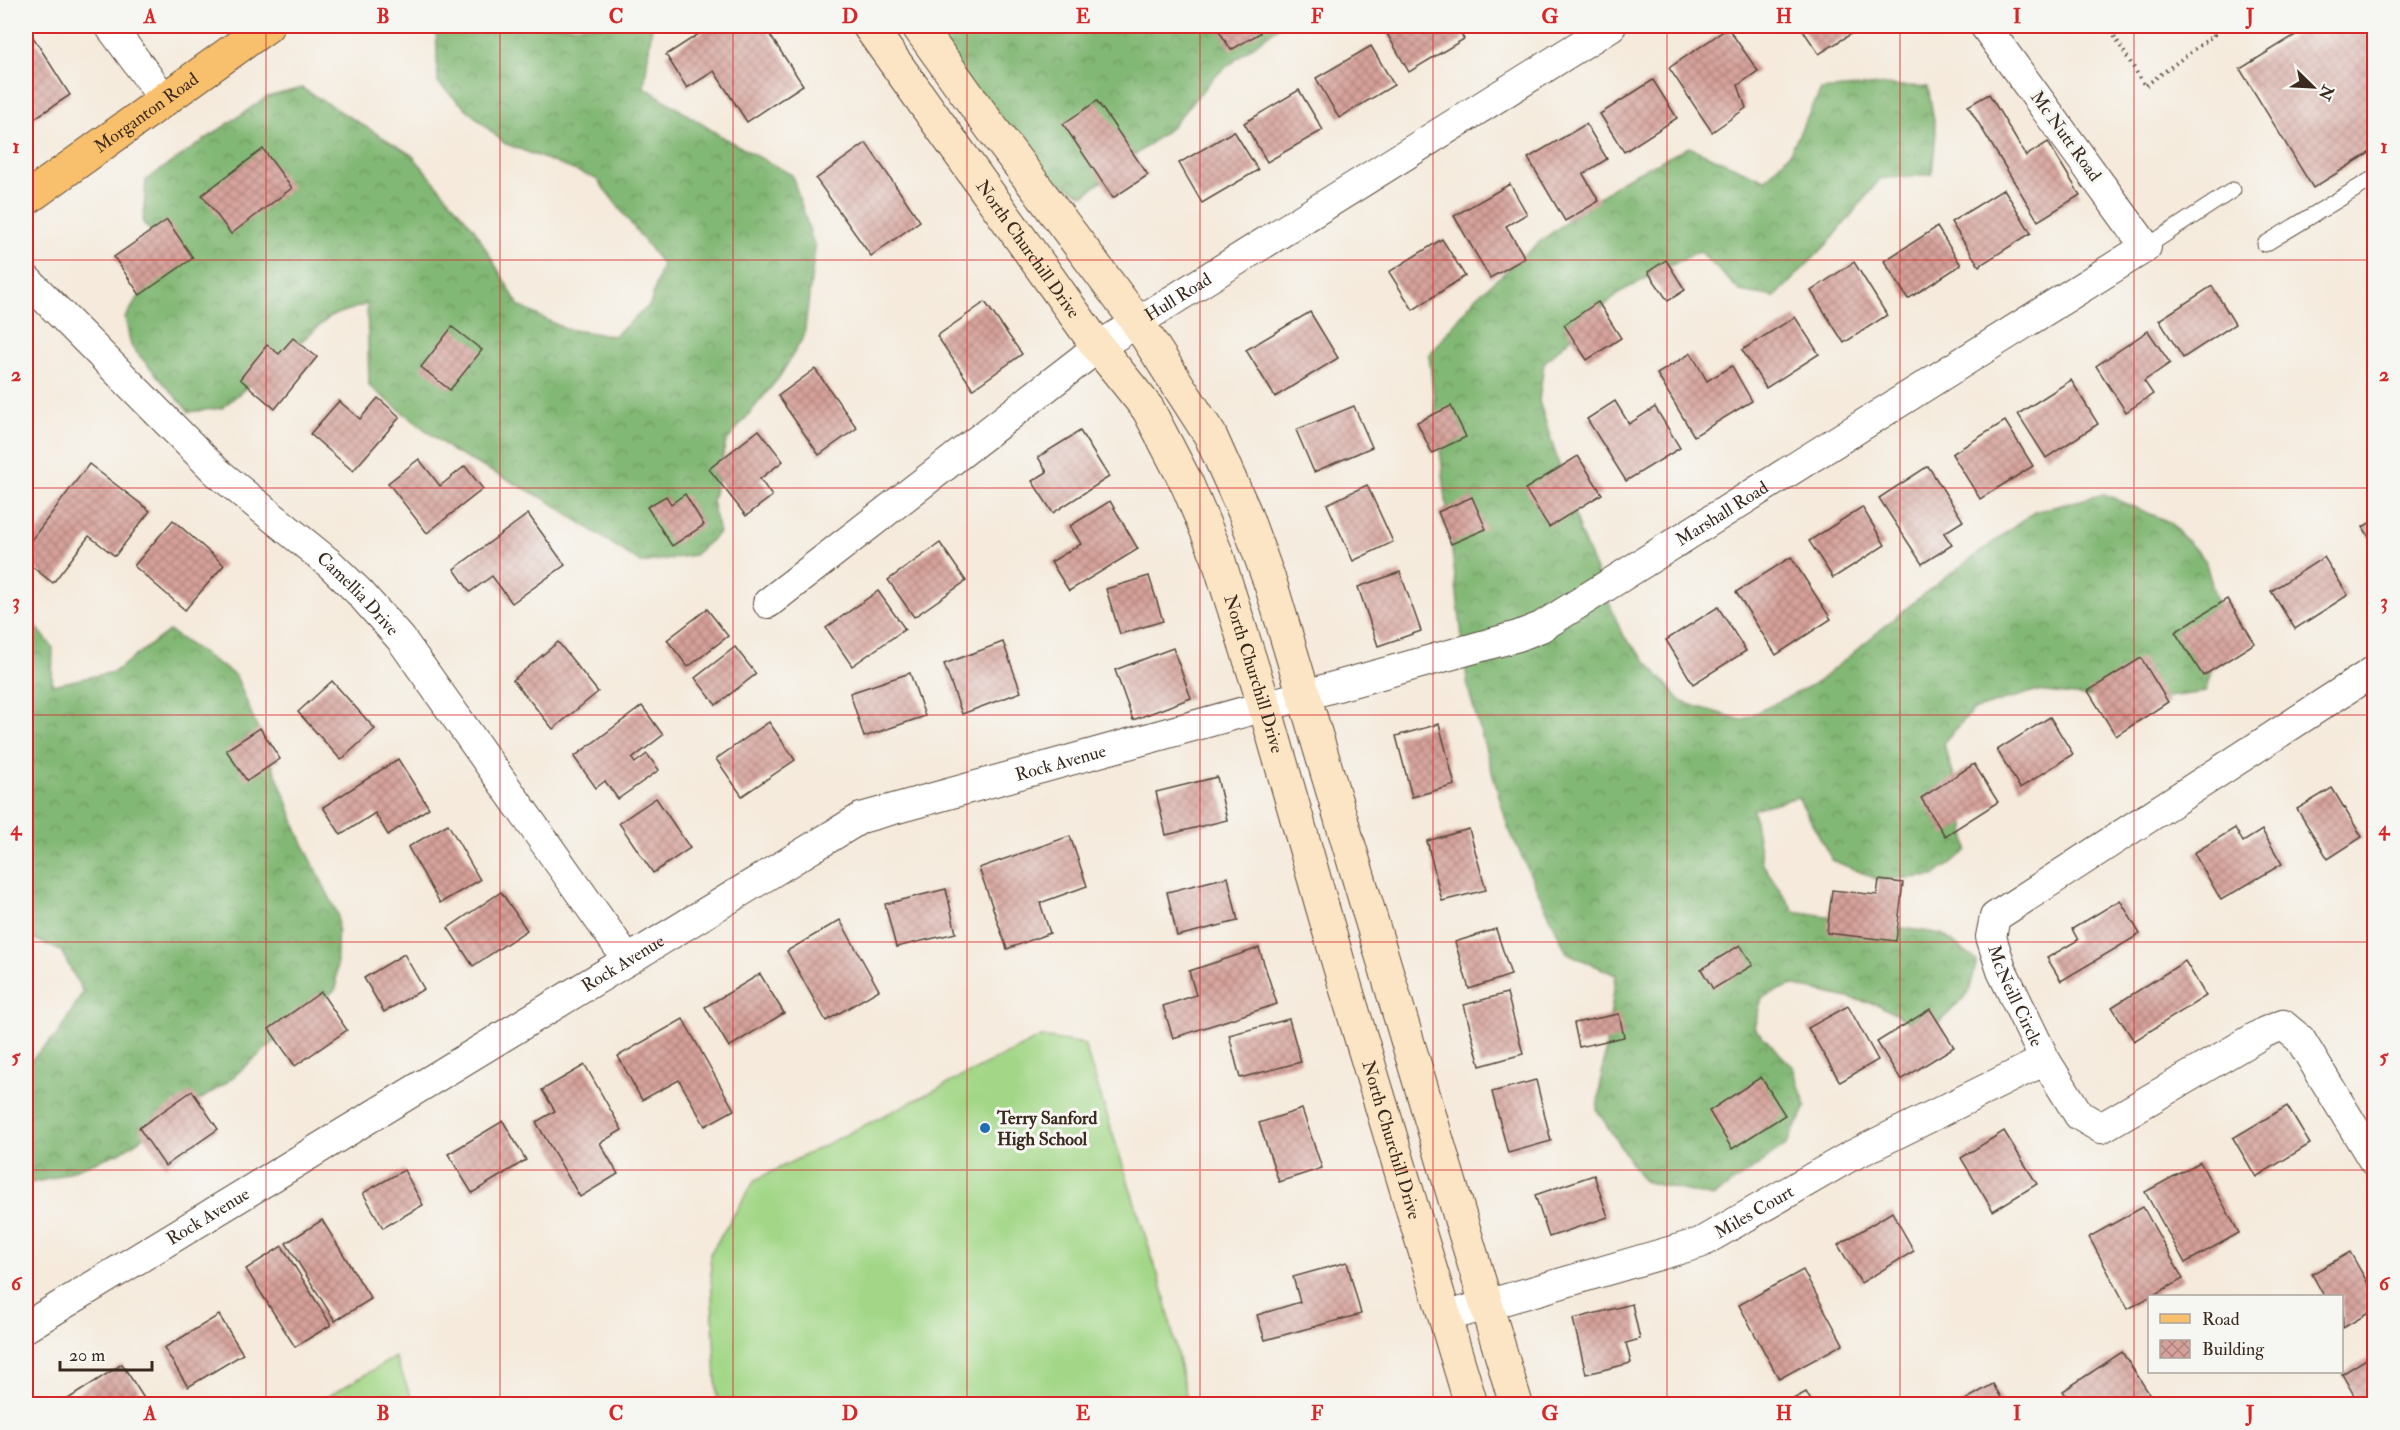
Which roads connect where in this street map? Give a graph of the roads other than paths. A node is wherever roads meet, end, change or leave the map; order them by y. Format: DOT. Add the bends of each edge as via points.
graph roads {
  1 [pos="111,26"];
  2 [pos="267,26"];
  3 [pos="869,26"];
  4 [pos="918,26"];
  5 [pos="1611,26"];
  6 [pos="1985,26"];
  7 [pos="164,99"];
  8 [pos="2374,178"];
  9 [pos="2234,190"];
  10 [pos="26,200"];
  11 [pos="2265,244"];
  12 [pos="2146,247"];
  13 [pos="26,279"];
  14 [pos="1138,323"];
  15 [pos="1098,347"];
  16 [pos="768,603"];
  17 [pos="2374,671"];
  18 [pos="1304,693"];
  19 [pos="1264,704"];
  20 [pos="628,960"];
  21 [pos="2045,1060"];
  22 [pos="2374,1161"];
  23 [pos="1486,1305"];
  24 [pos="1445,1317"];
  25 [pos="26,1326"];
  26 [pos="1471,1404"];
  27 [pos="1516,1404"];
  1 -- 7 [label="street"];
  2 -- 7 [label="main road, Morganton Road"];
  3 -- 15 [label="street, North Churchill Drive"];
  4 -- 14 [label="street"];
  5 -- 14 [label="street, Hull Road"];
  6 -- 12 [label="street, Mc Nutt Road"];
  7 -- 10 [label="main road, Morganton Road"];
  8 -- 11 [label="lane"];
  9 -- 12 [label="lane"];
  12 -- 18 [label="street, Marshall Road" via="1541,627"];
  13 -- 20 [label="street, Camellia Drive" via="217,472 359,592 400,639"];
  14 -- 15 [label="street, Hull Road"];
  14 -- 18 [label="street" via="1210,435 1271,585"];
  15 -- 16 [label="street, Hull Road"];
  15 -- 19 [label="street, North Churchill Drive" via="1148,409 1187,484 1217,555"];
  17 -- 21 [label="street, McNeill Circle" via="1995,917 1991,937 2002,971"];
  18 -- 19 [label="street, Marshall Road"];
  18 -- 23 [label="street"];
  19 -- 20 [label="street, Rock Avenue" via="861,818"];
  19 -- 24 [label="street, North Churchill Drive"];
  20 -- 25 [label="street, Rock Avenue"];
  21 -- 22 [label="street, McNeill Circle" via="2079,1115 2101,1128 2283,1025 2300,1039"];
  21 -- 23 [label="street, Miles Court" via="1847,1158 1700,1242"];
  23 -- 24 [label="street, Miles Court"];
  23 -- 27 [label="street"];
  24 -- 26 [label="street, North Churchill Drive"];
}
